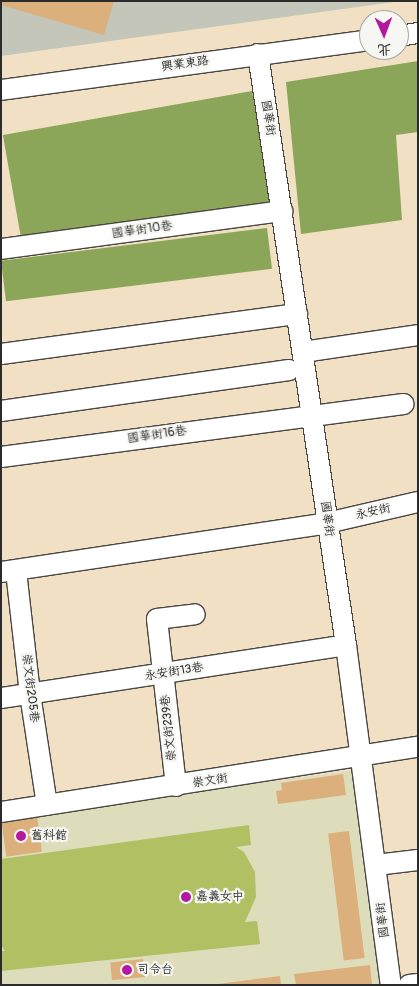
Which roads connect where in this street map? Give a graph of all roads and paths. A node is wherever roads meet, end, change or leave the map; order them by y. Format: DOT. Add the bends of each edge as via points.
graph roads {
  1 [pos="359,41"];
  2 [pos="258,54"];
  3 [pos="1,90"];
  4 [pos="282,211"];
  5 [pos="1,249"];
  6 [pos="297,314"];
  7 [pos="418,335"];
  8 [pos="303,352"];
  9 [pos="1,354"];
  10 [pos="289,370"];
  11 [pos="404,404"];
  12 [pos="1,411"];
  13 [pos="312,414"];
  14 [pos="1,457"];
  15 [pos="418,502"];
  16 [pos="327,523"];
  17 [pos="9,572"];
  18 [pos="195,614"];
  19 [pos="346,645"];
  20 [pos="163,674"];
  21 [pos="30,694"];
  22 [pos="1,698"];
  23 [pos="418,747"];
  24 [pos="362,758"];
  25 [pos="176,786"];
  26 [pos="47,806"];
  27 [pos="1,812"];
  28 [pos="418,860"];
  29 [pos="376,865"];
  30 [pos="418,984"];
  31 [pos="391,985"];
  32 [pos="409,985"];
  1 -- 2 [label="street, 興業東路"];
  2 -- 3 [label="street, 興業東路"];
  2 -- 4 [label="street, 國華街"];
  4 -- 5 [label="street, 國華街10巷"];
  4 -- 6 [label="street, 國華街"];
  6 -- 8 [label="street, 國華街"];
  6 -- 9 [label="street"];
  7 -- 8 [label="street"];
  8 -- 13 [label="street, 國華街"];
  10 -- 12 [label="street"];
  11 -- 13 [label="street, 國華街16巷"];
  13 -- 14 [label="street, 國華街16巷"];
  13 -- 16 [label="street, 國華街"];
  15 -- 16 [label="street, 永安街"];
  16 -- 17 [label="street, 永安街"];
  16 -- 19 [label="street, 國華街"];
  17 -- 21 [label="street, 崇文街205巷"];
  18 -- 20 [label="street, 崇文街239巷" via="157,619"];
  19 -- 20 [label="street, 永安街13巷"];
  19 -- 24 [label="street, 國華街"];
  20 -- 21 [label="street, 永安街13巷"];
  20 -- 25 [label="street, 崇文街239巷"];
  21 -- 22 [label="street, 永安街13巷"];
  21 -- 26 [label="street, 崇文街205巷"];
  23 -- 24 [label="street, 崇文街"];
  24 -- 25 [label="street, 崇文街"];
  24 -- 29 [label="street, 國華街"];
  25 -- 26 [label="street, 崇文街"];
  26 -- 27 [label="street, 崇文街"];
  28 -- 29 [label="street"];
  29 -- 31 [label="street, 國華街"];
  30 -- 32 [label="street"];
}
